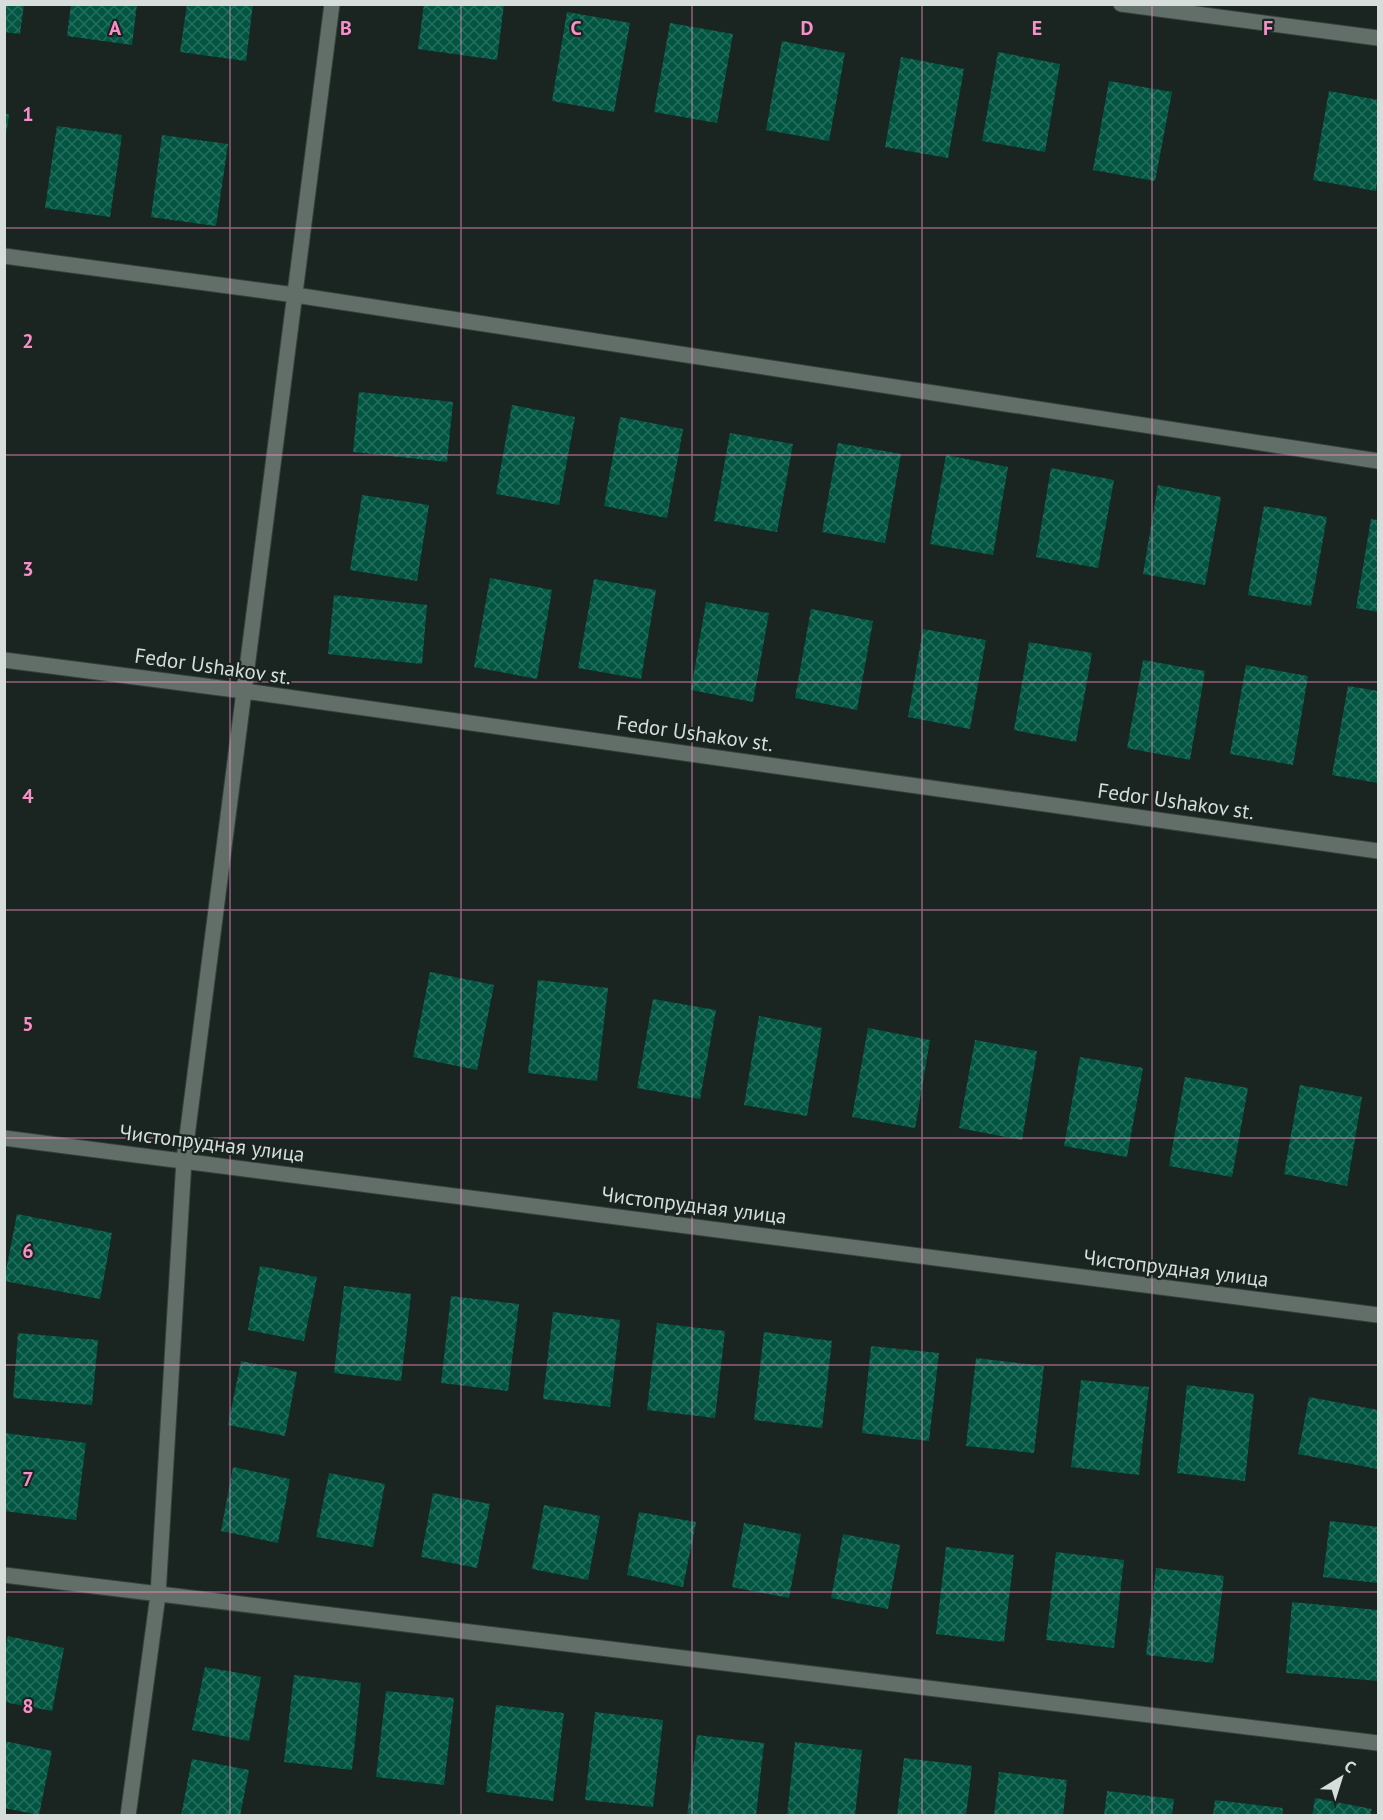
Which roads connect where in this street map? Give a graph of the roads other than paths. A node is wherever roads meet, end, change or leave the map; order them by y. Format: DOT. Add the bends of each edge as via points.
graph roads {
  1 [pos="332,4"];
  2 [pos="1121,4"];
  3 [pos="1378,38"];
  4 [pos="4,256"];
  5 [pos="295,295"];
  6 [pos="1378,461"];
  7 [pos="4,660"];
  8 [pos="244,691"];
  9 [pos="1378,851"];
  10 [pos="4,1138"];
  11 [pos="184,1160"];
  12 [pos="1378,1315"];
  13 [pos="4,1575"];
  14 [pos="158,1595"];
  15 [pos="1378,1743"];
  16 [pos="128,1815"];
  1 -- 5 [label="street"];
  2 -- 3 [label="street"];
  4 -- 5 [label="street"];
  5 -- 6 [label="street"];
  5 -- 8 [label="street"];
  7 -- 8 [label="street, Fedor Ushakov st."];
  8 -- 9 [label="street, Fedor Ushakov st."];
  8 -- 11 [label="street"];
  10 -- 11 [label="street, Чистопрудная улица"];
  11 -- 12 [label="street, Чистопрудная улица"];
  11 -- 14 [label="street"];
  13 -- 14 [label="street"];
  14 -- 15 [label="street"];
  14 -- 16 [label="street"];
}
